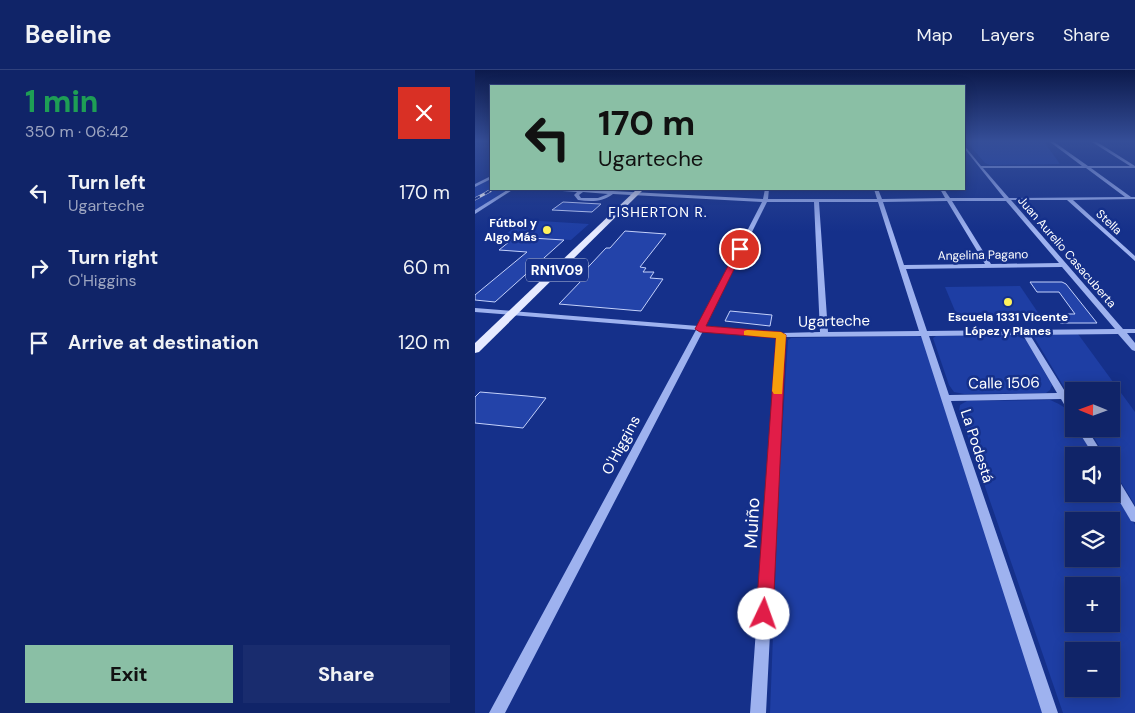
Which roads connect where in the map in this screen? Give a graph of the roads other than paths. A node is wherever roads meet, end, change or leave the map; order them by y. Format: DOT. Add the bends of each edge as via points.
graph roads {
  1 [pos="984,172"];
  2 [pos="1094,172"];
  3 [pos="490,178"];
  4 [pos="475,186"];
  5 [pos="510,190"];
  6 [pos="565,190"];
  7 [pos="698,190"];
  8 [pos="767,190"];
  9 [pos="876,190"];
  10 [pos="943,190"];
  11 [pos="582,191"];
  12 [pos="621,191"];
  13 [pos="639,191"];
  14 [pos="613,192"];
  15 [pos="692,197"];
  16 [pos="1132,198"];
  17 [pos="1007,199"];
  18 [pos="1069,199"];
  19 [pos="765,200"];
  20 [pos="880,200"];
  21 [pos="949,200"];
  22 [pos="816,201"];
  23 [pos="1135,202"];
  24 [pos="475,212"];
  25 [pos="1135,259"];
  26 [pos="1064,265"];
  27 [pos="989,266"];
  28 [pos="902,267"];
  29 [pos="475,310"];
  30 [pos="512,314"];
  31 [pos="700,329"];
  32 [pos="1120,331"];
  33 [pos="1135,331"];
  34 [pos="1025,332"];
  35 [pos="924,333"];
  36 [pos="781,335"];
  37 [pos="824,335"];
  38 [pos="1135,348"];
  39 [pos="475,349"];
  40 [pos="1062,396"];
  41 [pos="945,398"];
  42 [pos="1065,400"];
  43 [pos="1120,492"];
  44 [pos="1135,517"];
  45 [pos="497,713"];
  46 [pos="759,713"];
  47 [pos="1050,713"];
  1 -- 17 [label="street, Juan Aurelio Casacuberta"];
  2 -- 16 [label="street"];
  3 -- 4 [label="street"];
  5 -- 24 [label="street"];
  6 -- 11 [label="street"];
  7 -- 15 [label="street"];
  8 -- 19 [label="street, O'Higgins"];
  9 -- 20 [label="street, La Podestá"];
  10 -- 21 [label="street"];
  11 -- 14 [label="street"];
  11 -- 14 [label="street" via="576,195 580,199 600,200"];
  12 -- 13 [label="street"];
  12 -- 14 [label="street"];
  13 -- 15 [label="street"];
  13 -- 30 [label="main road, RN1V09"];
  15 -- 19 [label="street"];
  16 -- 18 [label="street"];
  16 -- 23 [label="street"];
  17 -- 18 [label="street"];
  17 -- 21 [label="street"];
  17 -- 26 [label="street, Juan Aurelio Casacuberta"];
  18 -- 25 [label="street, Stella"];
  19 -- 22 [label="street"];
  19 -- 31 [label="street, O'Higgins"];
  20 -- 21 [label="street"];
  20 -- 22 [label="street"];
  20 -- 28 [label="street, La Podestá"];
  21 -- 27 [label="street"];
  22 -- 37 [label="street"];
  26 -- 27 [label="street, Angelina Pagano"];
  26 -- 32 [label="street, Juan Aurelio Casacuberta"];
  27 -- 28 [label="street, Angelina Pagano"];
  28 -- 35 [label="street, La Podestá"];
  29 -- 30 [label="street, Ugarteche"];
  30 -- 31 [label="street, Ugarteche"];
  30 -- 39 [label="main road, RN1V09"];
  31 -- 36 [label="street, Ugarteche"];
  31 -- 45 [label="street, O'Higgins"];
  32 -- 33 [label="street, Ugarteche"];
  32 -- 34 [label="street, Ugarteche"];
  32 -- 38 [label="street, Juan Aurelio Casacuberta"];
  34 -- 35 [label="street, Ugarteche"];
  34 -- 40 [label="street"];
  35 -- 37 [label="street, Ugarteche"];
  35 -- 41 [label="street, La Podestá"];
  36 -- 37 [label="street, Ugarteche"];
  36 -- 46 [label="street, Muiño"];
  40 -- 41 [label="street, Calle 1506"];
  40 -- 42 [label="street"];
  41 -- 47 [label="street, La Podestá"];
  43 -- 44 [label="street"];
}
